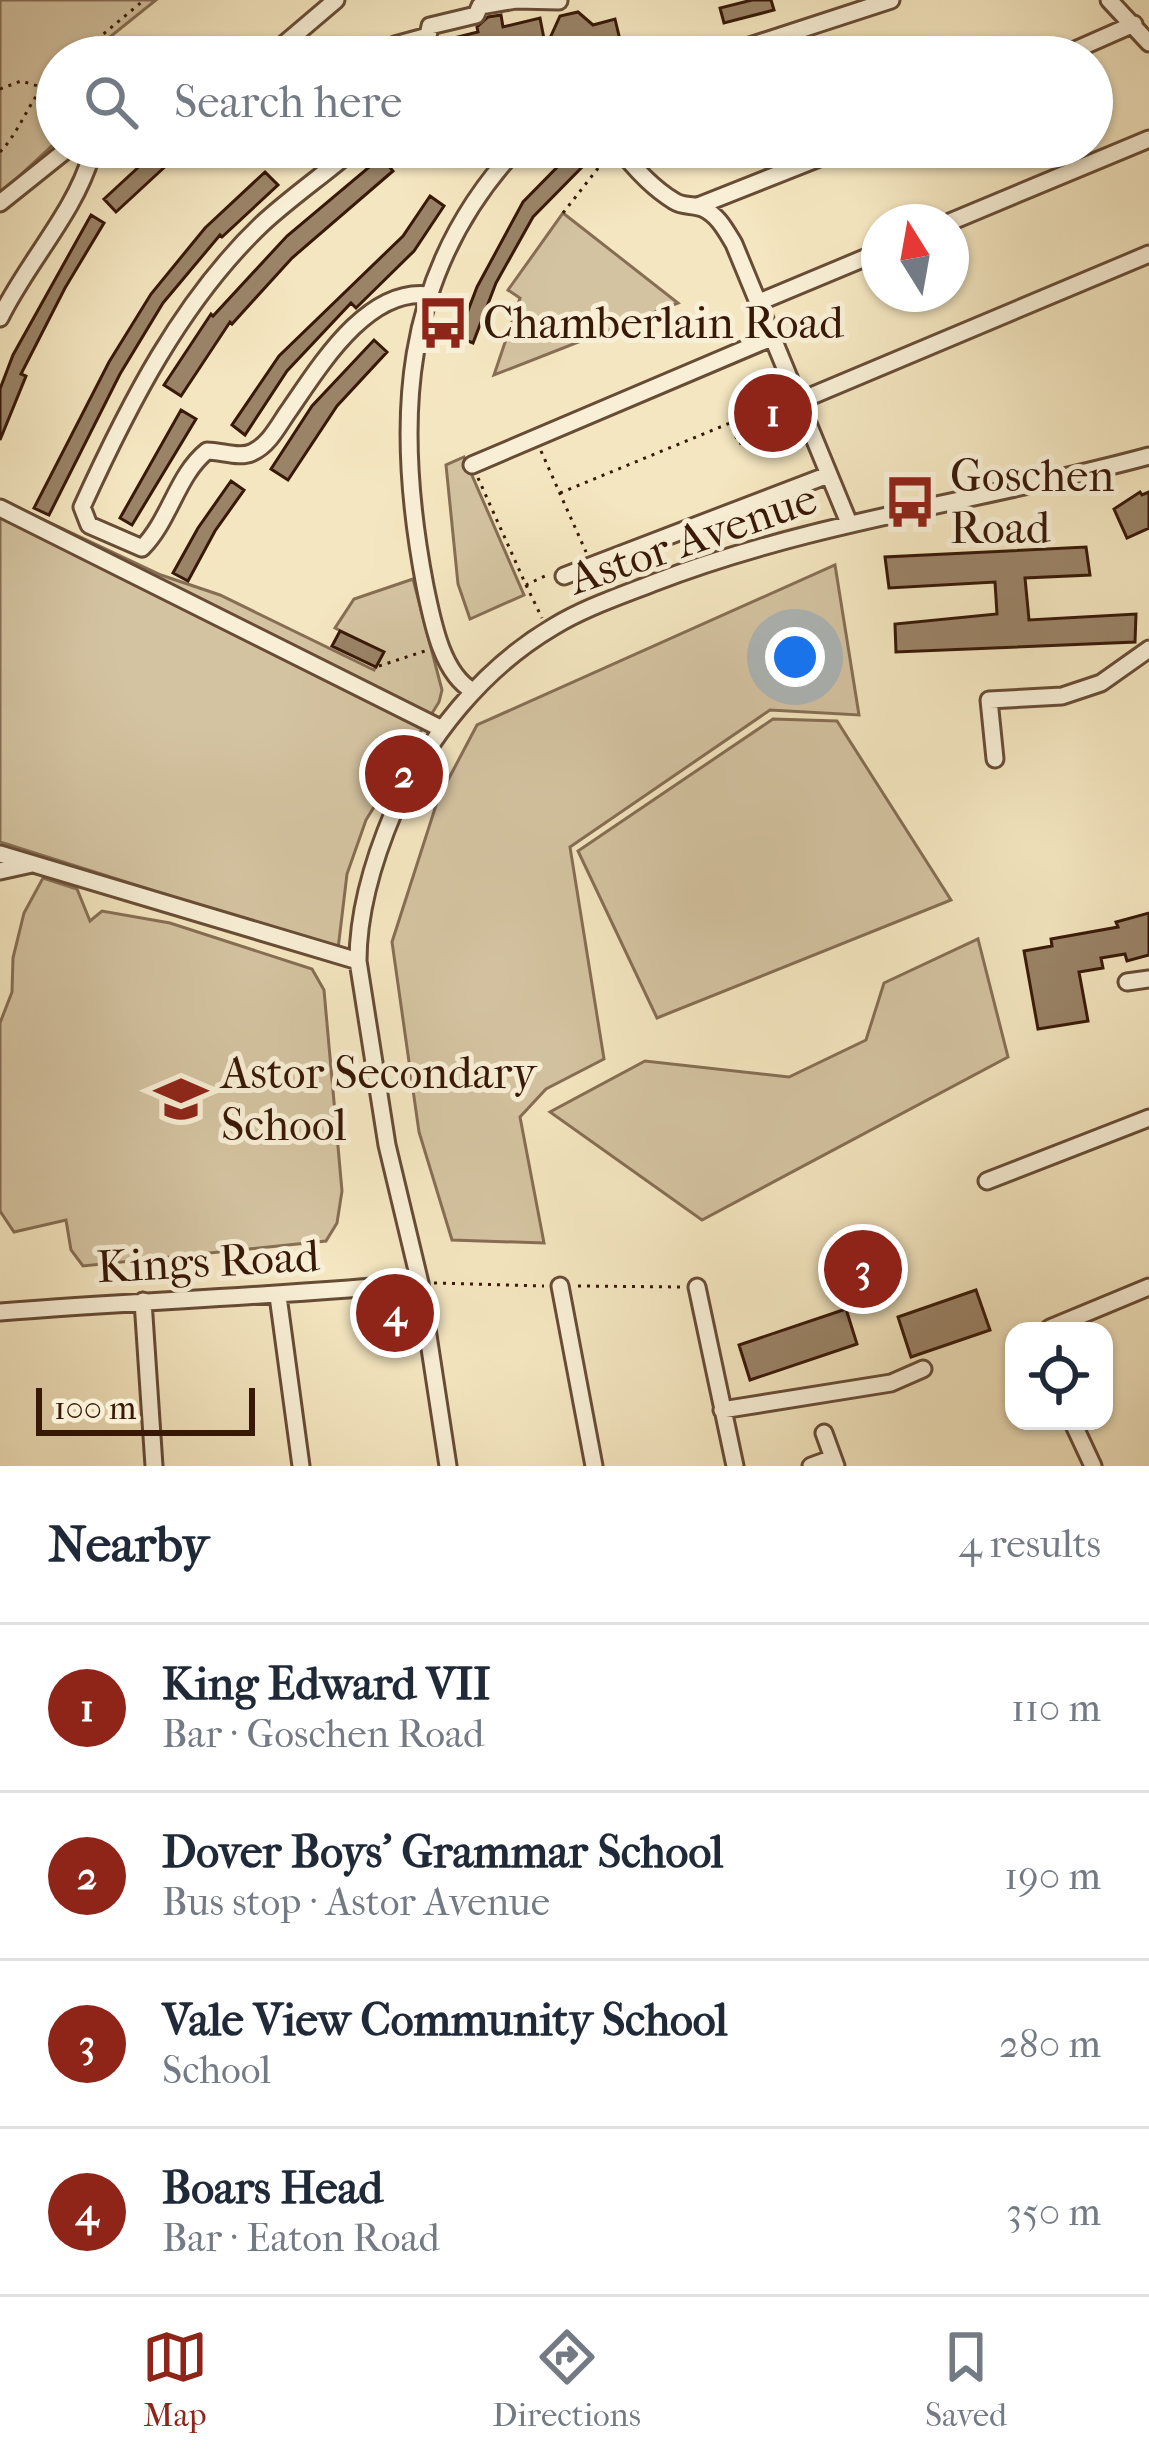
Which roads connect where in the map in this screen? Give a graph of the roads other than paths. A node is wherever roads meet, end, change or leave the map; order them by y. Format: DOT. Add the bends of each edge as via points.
graph roads {
  1 [pos="336,0"];
  2 [pos="891,0"];
  3 [pos="1109,0"];
  4 [pos="559,1"];
  5 [pos="1134,24"];
  6 [pos="294,36"];
  7 [pos="428,36"];
  8 [pos="780,36"];
  9 [pos="1107,36"];
  10 [pos="1149,43"];
  11 [pos="1149,139"];
  12 [pos="1113,154"];
  13 [pos="44,168"];
  14 [pos="88,168"];
  15 [pos="331,168"];
  16 [pos="503,168"];
  17 [pos="633,168"];
  18 [pos="795,168"];
  19 [pos="1079,168"];
  20 [pos="0,203"];
  21 [pos="698,206"];
  22 [pos="969,214"];
  23 [pos="1149,254"];
  24 [pos="861,260"];
  25 [pos="430,295"];
  26 [pos="757,303"];
  27 [pos="0,319"];
  28 [pos="771,338"];
  29 [pos="800,410"];
  30 [pos="1149,456"];
  31 [pos="472,465"];
  32 [pos="828,475"];
  33 [pos="1,509"];
  34 [pos="849,524"];
  35 [pos="564,576"];
  36 [pos="1149,649"];
  37 [pos="473,692"];
  38 [pos="442,729"];
  39 [pos="994,759"];
  40 [pos="0,854"];
  41 [pos="35,864"];
  42 [pos="0,871"];
  43 [pos="358,961"];
  44 [pos="1149,980"];
  45 [pos="1126,982"];
  46 [pos="1149,1118"];
  47 [pos="987,1181"];
  48 [pos="420,1283"];
  49 [pos="560,1286"];
  50 [pos="697,1287"];
  51 [pos="1149,1287"];
  52 [pos="278,1296"];
  53 [pos="143,1300"];
  54 [pos="0,1312"];
  55 [pos="1064,1322"];
  56 [pos="923,1369"];
  57 [pos="722,1410"];
  58 [pos="1076,1430"];
  59 [pos="824,1433"];
  60 [pos="835,1462"];
  61 [pos="154,1466"];
  62 [pos="301,1466"];
  63 [pos="448,1466"];
  64 [pos="593,1466"];
  65 [pos="735,1466"];
  66 [pos="811,1466"];
  67 [pos="1093,1466"];
  1 -- 6 [label="street"];
  2 -- 8 [label="street"];
  3 -- 5 [label="street"];
  4 -- 7 [label="street" via="480,6 476,15 430,26"];
  5 -- 9 [label="street"];
  5 -- 10 [label="street"];
  11 -- 12 [label="street"];
  13 -- 20 [label="street"];
  14 -- 27 [label="street"];
  15 -- 25 [label="street" via="263,224 178,325 82,507 89,525 142,548 195,460 207,451 248,455 265,445 353,329 395,297"];
  16 -- 25 [label="street" via="469,214"];
  17 -- 21 [label="street" via="680,205"];
  18 -- 21 [label="street"];
  19 -- 22 [label="street"];
  21 -- 26 [label="street" via="718,218 734,244"];
  23 -- 29 [label="street"];
  24 -- 26 [label="street"];
  25 -- 37 [label="street" via="412,358 409,478 429,607 455,677"];
  26 -- 28 [label="street"];
  28 -- 29 [label="street"];
  28 -- 31 [label="street"];
  29 -- 32 [label="street"];
  30 -- 34 [label="street, Astor Avenue"];
  32 -- 34 [label="street"];
  32 -- 35 [label="street"];
  33 -- 38 [label="street"];
  34 -- 37 [label="street, Astor Avenue" via="700,565 548,630"];
  36 -- 39 [label="street" via="1101,683 1061,696 989,700"];
  37 -- 38 [label="street, Astor Avenue"];
  38 -- 43 [label="street, Astor Avenue" via="375,856"];
  40 -- 41 [label="street"];
  41 -- 42 [label="street"];
  41 -- 43 [label="street"];
  43 -- 48 [label="street, Astor Avenue" via="387,1145"];
  44 -- 45 [label="street"];
  46 -- 47 [label="street"];
  48 -- 52 [label="street, Kings Road"];
  48 -- 63 [label="street, Astor Avenue"];
  49 -- 64 [label="street"];
  50 -- 57 [label="street"];
  51 -- 55 [label="street"];
  52 -- 53 [label="street, Kings Road"];
  52 -- 62 [label="street"];
  53 -- 54 [label="street, Kings Road"];
  53 -- 61 [label="street"];
  56 -- 57 [label="street" via="892,1383"];
  57 -- 65 [label="street"];
  58 -- 67 [label="street"];
  59 -- 60 [label="street"];
  60 -- 66 [label="street"];
}
